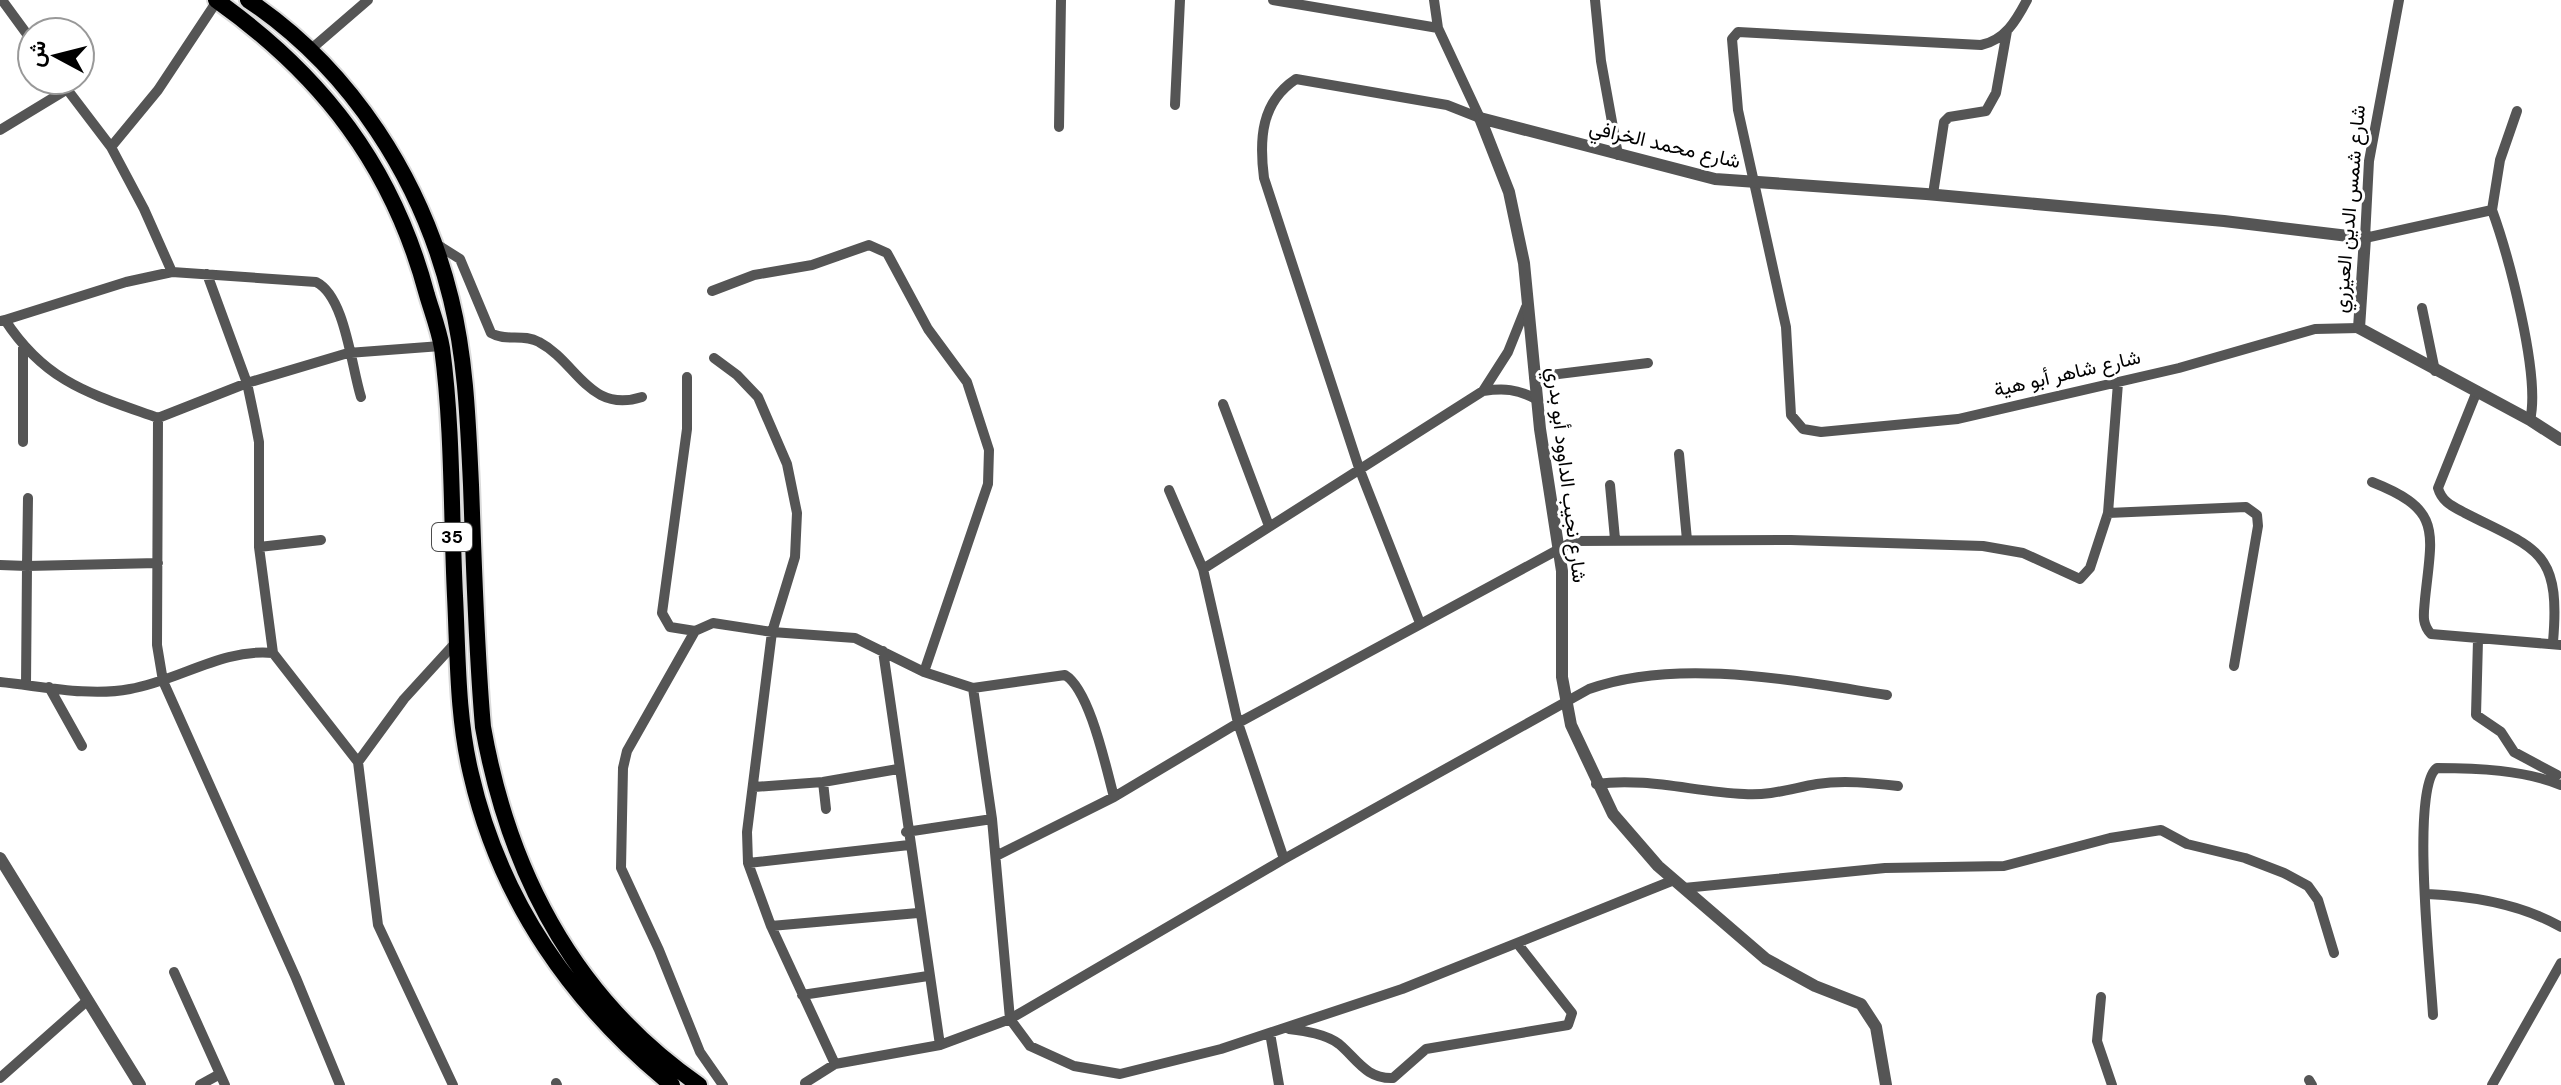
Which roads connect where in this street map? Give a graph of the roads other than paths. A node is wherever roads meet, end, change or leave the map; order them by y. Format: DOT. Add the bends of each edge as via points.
graph roads {
  1 [pos="2,0"];
  2 [pos="216,0"];
  3 [pos="248,0"];
  4 [pos="368,0"];
  5 [pos="1061,0"];
  6 [pos="1180,0"];
  7 [pos="1273,0"];
  8 [pos="1434,0"];
  9 [pos="1595,0"];
  10 [pos="2027,0"];
  11 [pos="2399,0"];
  12 [pos="16,19"];
  13 [pos="1438,28"];
  14 [pos="2007,31"];
  15 [pos="310,50"];
  16 [pos="48,96"];
  17 [pos="72,96"];
  18 [pos="1175,105"];
  19 [pos="2517,111"];
  20 [pos="1480,118"];
  21 [pos="1059,127"];
  22 [pos="0,130"];
  23 [pos="111,147"];
  24 [pos="1618,155"];
  25 [pos="1753,184"];
  26 [pos="1933,194"];
  27 [pos="2492,210"];
  28 [pos="2365,238"];
  29 [pos="433,242"];
  30 [pos="172,272"];
  31 [pos="207,274"];
  32 [pos="712,291"];
  33 [pos="1526,307"];
  34 [pos="2422,308"];
  35 [pos="2,321"];
  36 [pos="2359,328"];
  37 [pos="441,346"];
  38 [pos="23,348"];
  39 [pos="348,353"];
  40 [pos="714,358"];
  41 [pos="1648,363"];
  42 [pos="2435,371"];
  43 [pos="687,377"];
  44 [pos="1534,377"];
  45 [pos="247,383"];
  46 [pos="2118,383"];
  47 [pos="1483,391"];
  48 [pos="2477,391"];
  49 [pos="361,397"];
  50 [pos="642,397"];
  51 [pos="1536,399"];
  52 [pos="1223,404"];
  53 [pos="158,418"];
  54 [pos="2530,420"];
  55 [pos="2561,440"];
  56 [pos="23,442"];
  57 [pos="1679,454"];
  58 [pos="1359,468"];
  59 [pos="2372,482"];
  60 [pos="1610,485"];
  61 [pos="1169,490"];
  62 [pos="28,498"];
  63 [pos="2108,513"];
  64 [pos="1269,526"];
  65 [pos="1615,539"];
  66 [pos="321,540"];
  67 [pos="1687,540"];
  68 [pos="1559,546"];
  69 [pos="259,547"];
  70 [pos="158,563"];
  71 [pos="0,565"];
  72 [pos="27,566"];
  73 [pos="1203,569"];
  74 [pos="1420,623"];
  75 [pos="695,631"];
  76 [pos="772,632"];
  77 [pos="2478,640"];
  78 [pos="457,641"];
  79 [pos="2557,644"];
  80 [pos="883,651"];
  81 [pos="273,653"];
  82 [pos="2234,666"];
  83 [pos="924,672"];
  84 [pos="163,681"];
  85 [pos="0,682"];
  86 [pos="26,685"];
  87 [pos="49,687"];
  88 [pos="973,688"];
  89 [pos="1887,695"];
  90 [pos="1565,703"];
  91 [pos="1238,723"];
  92 [pos="82,746"];
  93 [pos="358,762"];
  94 [pos="898,769"];
  95 [pos="2558,778"];
  96 [pos="823,782"];
  97 [pos="1596,784"];
  98 [pos="1898,786"];
  99 [pos="754,787"];
  100 [pos="1114,797"];
  101 [pos="826,809"];
  102 [pos="992,819"];
  103 [pos="906,832"];
  104 [pos="909,845"];
  105 [pos="996,856"];
  106 [pos="0,858"];
  107 [pos="1284,859"];
  108 [pos="748,863"];
  109 [pos="1679,884"];
  110 [pos="2427,894"];
  111 [pos="918,913"];
  112 [pos="771,926"];
  113 [pos="2561,927"];
  114 [pos="1517,943"];
  115 [pos="2334,953"];
  116 [pos="2561,963"];
  117 [pos="174,972"];
  118 [pos="928,976"];
  119 [pos="802,995"];
  120 [pos="2101,997"];
  121 [pos="88,1000"];
  122 [pos="2433,1015"];
  123 [pos="1010,1019"];
  124 [pos="1283,1028"];
  125 [pos="1270,1033"];
  126 [pos="940,1045"];
  127 [pos="835,1064"];
  128 [pos="220,1074"];
  129 [pos="0,1078"];
  130 [pos="805,1083"];
  131 [pos="140,1085"];
  132 [pos="200,1085"];
  133 [pos="225,1085"];
  134 [pos="340,1085"];
  135 [pos="453,1085"];
  136 [pos="672,1085"];
  137 [pos="699,1085"];
  138 [pos="723,1085"];
  139 [pos="1279,1085"];
  140 [pos="1886,1085"];
  141 [pos="2112,1085"];
  142 [pos="2492,1085"];
  1 -- 12 [label="street"];
  2 -- 23 [label="street" via="158,90"];
  2 -- 37 [label="highway, 35" via="311,79 363,145 407,227"];
  3 -- 15 [label="highway, 35"];
  4 -- 15 [label="street"];
  5 -- 21 [label="street"];
  6 -- 18 [label="street"];
  7 -- 13 [label="street"];
  8 -- 13 [label="street"];
  9 -- 24 [label="street"];
  10 -- 14 [label="street"];
  11 -- 28 [label="street, شارع شمس الدين العيزري" via="2373,132"];
  13 -- 20 [label="street"];
  14 -- 25 [label="street" via="1981,45 1780,32 1735,34 1731,55"];
  14 -- 26 [label="street" via="1996,93 1986,111 1944,122"];
  15 -- 29 [label="highway, 35" via="375,126 400,166"];
  16 -- 22 [label="street"];
  17 -- 23 [label="street"];
  19 -- 27 [label="street" via="2500,160"];
  20 -- 24 [label="street, شارع محمد الخرافي"];
  20 -- 33 [label="street, شارع نجيب الداوود أبو بدري" via="1519,230"];
  20 -- 58 [label="street, شارع محمد الخرافي" via="1447,105 1311,79 1296,79 1270,104 1260,152 1264,178"];
  23 -- 30 [label="street"];
  24 -- 25 [label="street, شارع محمد الخرافي"];
  25 -- 26 [label="street, شارع محمد الخرافي"];
  25 -- 46 [label="street, شارع شاهر أبو هية" via="1786,327 1788,404 1803,429 1931,423"];
  26 -- 28 [label="street, شارع محمد الخرافي"];
  27 -- 28 [label="street, شارع محمد الخرافي"];
  27 -- 54 [label="street" via="2531,362"];
  28 -- 36 [label="street, شارع شمس الدين العيزري"];
  29 -- 50 [label="street" via="460,259 491,333 536,340 609,400"];
  29 -- 137 [label="highway, 35" via="451,299 468,409 478,675 492,778 535,898 574,961 616,1013"];
  30 -- 31 [label="street"];
  30 -- 35 [label="street"];
  31 -- 39 [label="street" via="326,286 337,302"];
  31 -- 45 [label="street"];
  32 -- 83 [label="street" via="754,275 878,247 887,253 928,329 967,382 989,450 988,484"];
  33 -- 44 [label="street, شارع نجيب الداوود أبو بدري"];
  33 -- 47 [label="street" via="1508,352"];
  34 -- 42 [label="street"];
  35 -- 38 [label="street"];
  36 -- 42 [label="street"];
  36 -- 46 [label="street, شارع شاهر أبو هية" via="2315,329"];
  37 -- 39 [label="street"];
  37 -- 78 [label="highway, 35"];
  38 -- 53 [label="street" via="71,384"];
  38 -- 56 [label="street"];
  39 -- 45 [label="street"];
  39 -- 49 [label="street"];
  40 -- 76 [label="street" via="758,397 792,479 795,557"];
  41 -- 44 [label="street"];
  42 -- 48 [label="street"];
  43 -- 75 [label="street" via="687,429 662,613 666,624"];
  44 -- 51 [label="street, شارع نجيب الداوود أبو بدري"];
  45 -- 53 [label="street"];
  45 -- 69 [label="street" via="259,442"];
  46 -- 63 [label="street"];
  47 -- 51 [label="street" via="1512,389"];
  47 -- 58 [label="street"];
  48 -- 54 [label="street"];
  48 -- 79 [label="street" via="2438,488 2447,503 2516,536 2540,555 2555,593"];
  51 -- 68 [label="street, شارع نجيب الداوود أبو بدري"];
  52 -- 64 [label="street"];
  53 -- 70 [label="street"];
  54 -- 55 [label="street"];
  57 -- 67 [label="street"];
  58 -- 64 [label="street"];
  58 -- 74 [label="street, شارع محمد الخرافي"];
  59 -- 77 [label="street" via="2411,500 2426,518 2427,630 2438,637"];
  60 -- 65 [label="street"];
  61 -- 73 [label="street"];
  62 -- 72 [label="street"];
  63 -- 67 [label="street" via="2090,568 2080,579 2023,553 1993,547"];
  63 -- 82 [label="street" via="2246,507 2254,511 2258,526"];
  64 -- 73 [label="street"];
  65 -- 67 [label="street"];
  65 -- 68 [label="street"];
  66 -- 69 [label="street"];
  68 -- 74 [label="street"];
  68 -- 90 [label="street, شارع نجيب الداوود أبو بدري"];
  69 -- 81 [label="street"];
  70 -- 72 [label="street"];
  70 -- 84 [label="street" via="157,645"];
  71 -- 72 [label="street"];
  72 -- 86 [label="street"];
  73 -- 91 [label="street"];
  74 -- 91 [label="street"];
  75 -- 76 [label="street" via="713,623"];
  75 -- 138 [label="street" via="627,751 621,868 700,1052"];
  76 -- 80 [label="street" via="844,636"];
  76 -- 99 [label="street"];
  77 -- 79 [label="street"];
  77 -- 95 [label="street" via="2476,715 2501,732 2510,748"];
  78 -- 93 [label="street" via="404,699"];
  78 -- 136 [label="highway, 35" via="470,774 496,853 521,907 571,986 610,1031"];
  80 -- 83 [label="street"];
  80 -- 94 [label="street"];
  81 -- 84 [label="street" via="239,654"];
  81 -- 93 [label="street"];
  83 -- 88 [label="street"];
  84 -- 87 [label="street" via="127,690"];
  84 -- 134 [label="street"];
  85 -- 86 [label="street"];
  86 -- 87 [label="street"];
  87 -- 92 [label="street"];
  88 -- 100 [label="street" via="1058,674 1071,679 1095,730"];
  88 -- 102 [label="street"];
  89 -- 90 [label="street" via="1773,678 1673,676 1600,685"];
  90 -- 97 [label="street, شارع نجيب الداوود أبو بدري"];
  90 -- 107 [label="street"];
  91 -- 100 [label="street"];
  91 -- 107 [label="street"];
  93 -- 135 [label="street" via="378,925"];
  94 -- 96 [label="street"];
  94 -- 103 [label="street"];
  95 -- 110 [label="street" via="2432,770 2421,820"];
  96 -- 99 [label="street"];
  96 -- 101 [label="street"];
  97 -- 98 [label="street" via="1637,782 1760,794 1821,783"];
  97 -- 109 [label="street, شارع نجيب الداوود أبو بدري" via="1620,824"];
  99 -- 108 [label="street"];
  100 -- 105 [label="street"];
  102 -- 103 [label="street"];
  102 -- 105 [label="street"];
  103 -- 104 [label="street"];
  104 -- 108 [label="street"];
  104 -- 111 [label="street"];
  105 -- 123 [label="street"];
  106 -- 121 [label="street"];
  107 -- 123 [label="street"];
  108 -- 112 [label="street"];
  109 -- 114 [label="street"];
  109 -- 115 [label="street" via="1885,868 2004,866 2161,830 2308,886 2318,900"];
  109 -- 140 [label="street, شارع نجيب الداوود أبو بدري" via="1766,959 1861,1004 1876,1027"];
  110 -- 113 [label="street" via="2499,904"];
  110 -- 122 [label="street"];
  111 -- 112 [label="street"];
  111 -- 118 [label="street"];
  112 -- 119 [label="street"];
  114 -- 124 [label="street"];
  114 -- 124 [label="street" via="1572,1013 1568,1025 1426,1049 1393,1078 1356,1064 1333,1040"];
  116 -- 142 [label="street"];
  117 -- 128 [label="street"];
  118 -- 119 [label="street"];
  118 -- 126 [label="street"];
  119 -- 127 [label="street"];
  120 -- 141 [label="street" via="2097,1041"];
  121 -- 129 [label="street"];
  121 -- 131 [label="street"];
  123 -- 125 [label="street" via="1030,1046 1074,1066 1120,1074"];
  123 -- 126 [label="street"];
  124 -- 125 [label="street"];
  125 -- 139 [label="street"];
  126 -- 127 [label="street"];
  127 -- 130 [label="street"];
  128 -- 132 [label="street"];
  128 -- 133 [label="street"];
}
